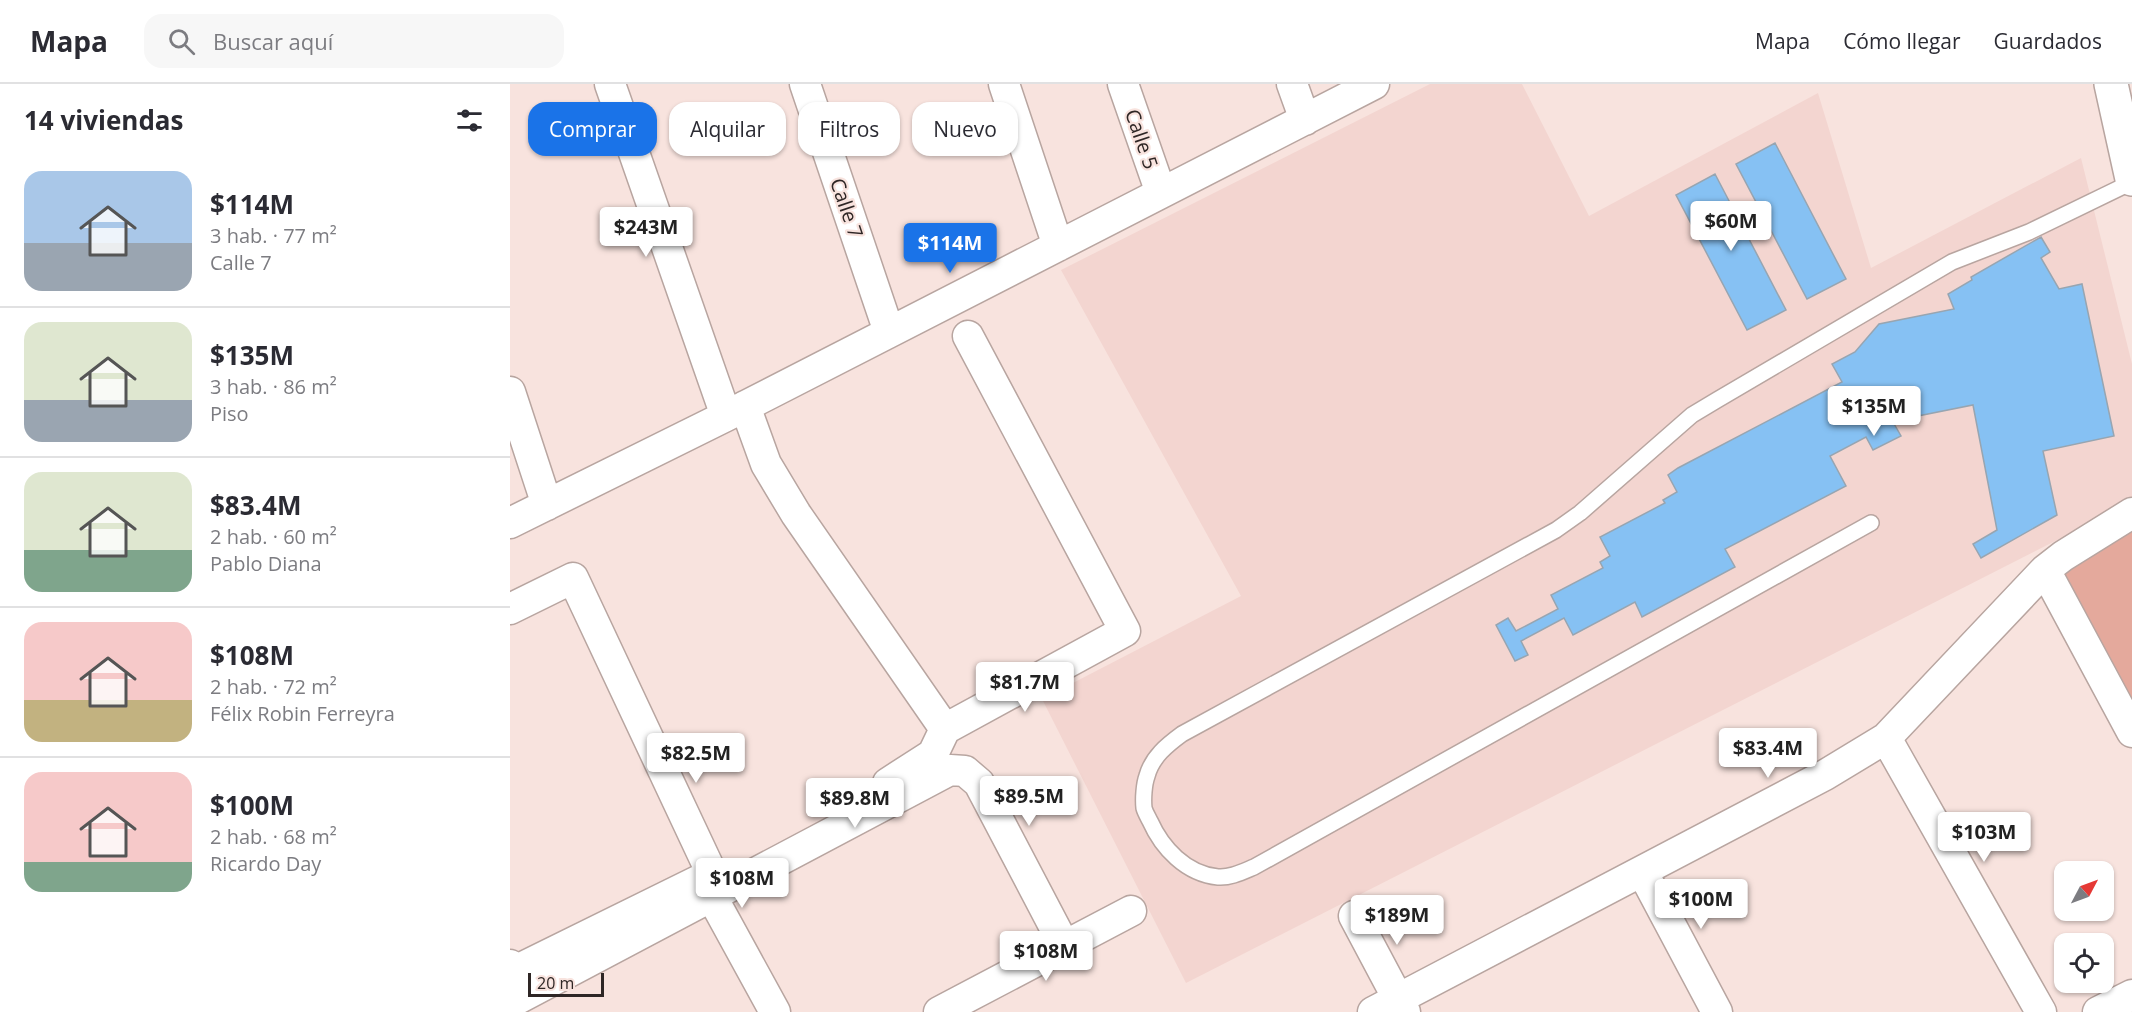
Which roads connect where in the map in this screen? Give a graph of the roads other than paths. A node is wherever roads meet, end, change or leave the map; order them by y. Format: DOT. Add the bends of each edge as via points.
graph roads {
  1 [pos="610,84"];
  2 [pos="805,84"];
  3 [pos="1004,84"];
  4 [pos="1123,84"];
  5 [pos="1292,84"];
  6 [pos="1374,84"];
  7 [pos="2111,84"];
  8 [pos="1305,120"];
  9 [pos="2132,181"];
  10 [pos="1161,193"];
  11 [pos="1058,246"];
  12 [pos="890,332"];
  13 [pos="968,336"];
  14 [pos="510,392"];
  15 [pos="736,411"];
  16 [pos="547,505"];
  17 [pos="2132,513"];
  18 [pos="510,523"];
  19 [pos="1871,523"];
  20 [pos="2045,570"];
  21 [pos="510,609"];
  22 [pos="945,729"];
  23 [pos="2132,732"];
  24 [pos="1886,738"];
  25 [pos="1642,871"];
  26 [pos="712,886"];
  27 [pos="1131,911"];
  28 [pos="1354,916"];
  29 [pos="1064,945"];
  30 [pos="510,965"];
  31 [pos="2132,995"];
  32 [pos="510,1003"];
  33 [pos="1392,1008"];
  34 [pos="775,1012"];
  35 [pos="939,1012"];
  36 [pos="1717,1012"];
  37 [pos="2041,1012"];
  38 [pos="2098,1012"];
  1 -- 15 [label="street"];
  2 -- 12 [label="street, Calle 7"];
  3 -- 11 [label="street"];
  4 -- 10 [label="street, Calle 5"];
  5 -- 8 [label="street"];
  6 -- 8 [label="street"];
  7 -- 9 [label="main road"];
  8 -- 10 [label="street"];
  9 -- 19 [label="lane" via="2029,232 1952,262 1692,416 1556,530 1182,734 1154,759 1146,776 1144,809 1158,838 1182,863 1220,877 1254,867"];
  10 -- 11 [label="street"];
  11 -- 12 [label="street"];
  12 -- 15 [label="street"];
  13 -- 22 [label="street" via="1125,632"];
  14 -- 16 [label="street"];
  15 -- 16 [label="street"];
  15 -- 22 [label="street" via="796,514"];
  16 -- 18 [label="street"];
  17 -- 20 [label="street"];
  20 -- 23 [label="street"];
  20 -- 24 [label="street"];
  21 -- 26 [label="street" via="573,578"];
  22 -- 26 [label="street" via="933,754"];
  24 -- 25 [label="street" via="1826,776"];
  24 -- 37 [label="street"];
  25 -- 33 [label="street"];
  25 -- 36 [label="street"];
  26 -- 29 [label="street" via="950,770 965,771 979,783"];
  26 -- 30 [label="street" via="513,972"];
  26 -- 32 [label="street"];
  26 -- 34 [label="street"];
  27 -- 29 [label="street"];
  28 -- 33 [label="street"];
  29 -- 35 [label="street"];
  31 -- 38 [label="street"];
}
